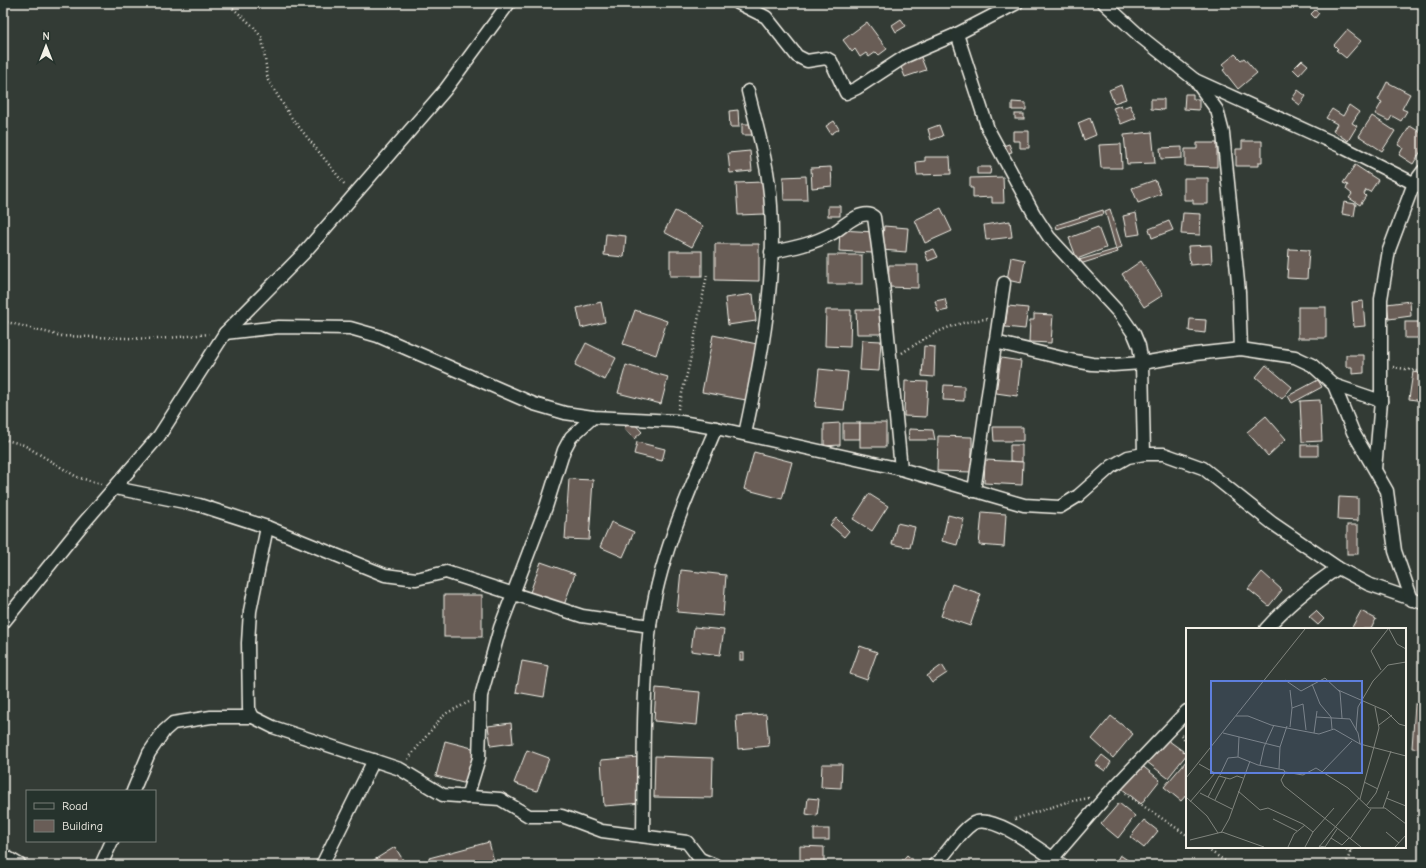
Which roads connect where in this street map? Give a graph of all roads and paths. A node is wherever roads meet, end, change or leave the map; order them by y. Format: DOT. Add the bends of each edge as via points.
graph roads {
  1 [pos="226,3"];
  2 [pos="509,3"];
  3 [pos="738,3"];
  4 [pos="1017,3"];
  5 [pos="1104,3"];
  6 [pos="957,34"];
  7 [pos="1195,80"];
  8 [pos="748,91"];
  9 [pos="1423,171"];
  10 [pos="1418,186"];
  11 [pos="354,196"];
  12 [pos="771,252"];
  13 [pos="707,275"];
  14 [pos="1004,283"];
  15 [pos="998,318"];
  16 [pos="3,321"];
  17 [pos="225,333"];
  18 [pos="995,342"];
  19 [pos="1241,349"];
  20 [pos="890,360"];
  21 [pos="1142,362"];
  22 [pos="1381,364"];
  23 [pos="1423,372"];
  24 [pos="1334,385"];
  25 [pos="1380,400"];
  26 [pos="593,417"];
  27 [pos="675,421"];
  28 [pos="716,428"];
  29 [pos="746,434"];
  30 [pos="3,439"];
  31 [pos="1144,454"];
  32 [pos="901,469"];
  33 [pos="1375,469"];
  34 [pos="115,488"];
  35 [pos="974,491"];
  36 [pos="267,527"];
  37 [pos="1338,568"];
  38 [pos="513,594"];
  39 [pos="1418,601"];
  40 [pos="3,623"];
  41 [pos="650,626"];
  42 [pos="1267,628"];
  43 [pos="481,696"];
  44 [pos="1186,712"];
  45 [pos="253,717"];
  46 [pos="374,760"];
  47 [pos="400,769"];
  48 [pos="133,790"];
  49 [pos="1112,791"];
  50 [pos="467,797"];
  51 [pos="995,823"];
  52 [pos="1186,834"];
  53 [pos="643,836"];
  54 [pos="112,842"];
  55 [pos="1206,848"];
  56 [pos="1345,848"];
  57 [pos="1352,848"];
  58 [pos="1351,852"];
  59 [pos="3,855"];
  60 [pos="700,862"];
  61 [pos="1057,862"];
  62 [pos="20,865"];
  63 [pos="101,865"];
  64 [pos="322,865"];
  65 [pos="715,865"];
  66 [pos="934,865"];
  67 [pos="1231,865"];
  68 [pos="1346,865"];
  1 -- 11 [label="path" via="254,26 262,38 268,80 290,117"];
  2 -- 11 [label="street" via="445,90"];
  3 -- 6 [label="street" via="766,17 798,56 807,61 826,58 831,61 846,93 906,56"];
  4 -- 6 [label="street"];
  5 -- 7 [label="street" via="1141,37"];
  6 -- 21 [label="street" via="988,129 1023,196 1049,237 1120,314 1140,346"];
  7 -- 10 [label="street" via="1340,146"];
  7 -- 19 [label="street" via="1216,110 1223,133 1239,292"];
  8 -- 12 [label="street" via="771,206"];
  9 -- 10 [label="street"];
  10 -- 22 [label="street" via="1389,250 1381,299"];
  11 -- 17 [label="street" via="303,254"];
  12 -- 20 [label="street" via="803,246 833,233 860,216 871,214 876,223"];
  12 -- 29 [label="street" via="760,368"];
  13 -- 27 [label="path"];
  14 -- 15 [label="street"];
  15 -- 18 [label="street"];
  15 -- 20 [label="path" via="959,323 944,328"];
  16 -- 17 [label="path" via="60,336 158,339"];
  17 -- 26 [label="street" via="280,327 350,328 378,336 534,404 565,413"];
  17 -- 34 [label="street" via="158,436"];
  18 -- 21 [label="street" via="1075,361 1113,365"];
  18 -- 35 [label="street"];
  19 -- 21 [label="street"];
  19 -- 24 [label="street" via="1295,356 1312,365"];
  20 -- 32 [label="street"];
  21 -- 31 [label="street"];
  22 -- 23 [label="path"];
  22 -- 25 [label="street"];
  24 -- 25 [label="street"];
  24 -- 33 [label="street" via="1353,432"];
  25 -- 33 [label="street"];
  26 -- 27 [label="street"];
  26 -- 38 [label="street" via="571,437 564,450 546,507"];
  27 -- 28 [label="street"];
  28 -- 29 [label="street"];
  28 -- 41 [label="street" via="675,533 658,585"];
  29 -- 32 [label="street"];
  30 -- 34 [label="path" via="24,445 77,477"];
  31 -- 35 [label="street" via="1128,457 1112,466 1078,496 1060,507 1024,506"];
  31 -- 37 [label="street" via="1164,454 1203,468 1272,523"];
  32 -- 35 [label="street"];
  33 -- 39 [label="street" via="1387,490 1390,502 1395,551"];
  34 -- 36 [label="street" via="199,506"];
  34 -- 40 [label="street"];
  36 -- 38 [label="street" via="385,575 416,579 446,572"];
  36 -- 45 [label="street" via="250,611 249,709"];
  37 -- 39 [label="street" via="1368,584"];
  37 -- 42 [label="street" via="1283,610"];
  38 -- 41 [label="street" via="582,616"];
  38 -- 43 [label="street" via="500,628"];
  41 -- 53 [label="street"];
  43 -- 47 [label="path" via="441,718"];
  43 -- 50 [label="street" via="479,758"];
  44 -- 49 [label="street"];
  45 -- 46 [label="street" via="273,727"];
  45 -- 48 [label="street" via="211,717 174,723 164,731 149,753"];
  46 -- 47 [label="street"];
  46 -- 64 [label="street"];
  47 -- 50 [label="street" via="443,795"];
  49 -- 51 [label="path"];
  49 -- 52 [label="path"];
  49 -- 61 [label="street"];
  50 -- 53 [label="street" via="500,799 529,816 562,816 602,831"];
  51 -- 61 [label="street"];
  51 -- 66 [label="street" via="973,823"];
  53 -- 60 [label="street" via="687,842"];
  54 -- 63 [label="street"];
  55 -- 67 [label="path"];
  56 -- 58 [label="path"];
  57 -- 58 [label="path"];
  58 -- 68 [label="path"];
  59 -- 62 [label="street"];
  60 -- 65 [label="street"];
}
